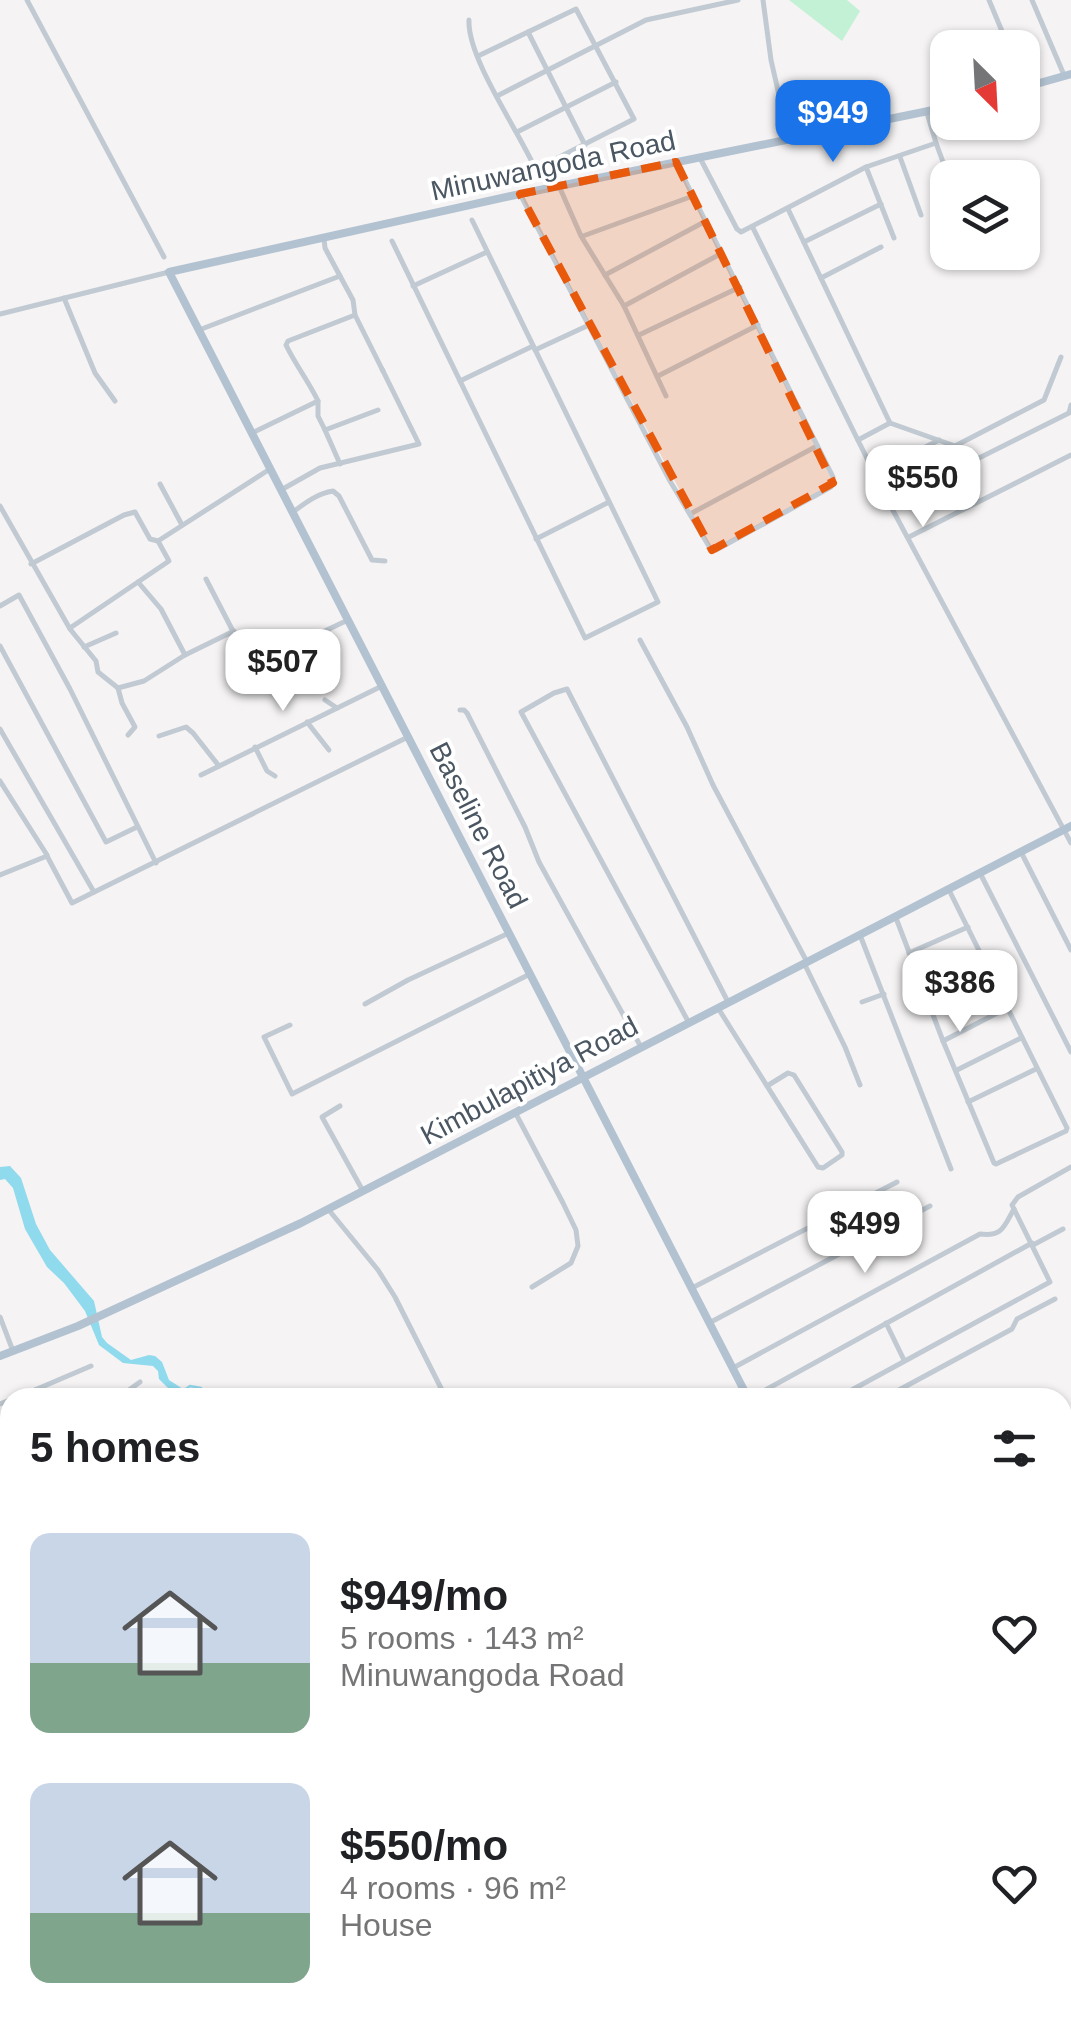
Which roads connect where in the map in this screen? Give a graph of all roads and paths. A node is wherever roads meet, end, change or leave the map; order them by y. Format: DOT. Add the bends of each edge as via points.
graph roads {
  1 [pos="27,0"];
  2 [pos="738,0"];
  3 [pos="763,0"];
  4 [pos="989,0"];
  5 [pos="1032,0"];
  6 [pos="469,20"];
  7 [pos="1002,30"];
  8 [pos="528,32"];
  9 [pos="596,44"];
  10 [pos="478,56"];
  11 [pos="547,68"];
  12 [pos="1068,75"];
  13 [pos="1040,81"];
  14 [pos="616,82"];
  15 [pos="497,96"];
  16 [pos="566,107"];
  17 [pos="930,111"];
  18 [pos="926,112"];
  19 [pos="518,132"];
  20 [pos="790,140"];
  21 [pos="936,143"];
  22 [pos="585,145"];
  23 [pos="699,156"];
  24 [pos="900,157"];
  25 [pos="942,160"];
  26 [pos="676,162"];
  27 [pos="866,168"];
  28 [pos="536,169"];
  29 [pos="540,179"];
  30 [pos="559,186"];
  31 [pos="520,194"];
  32 [pos="693,196"];
  33 [pos="881,204"];
  34 [pos="788,209"];
  35 [pos="921,215"];
  36 [pos="472,220"];
  37 [pos="706,221"];
  38 [pos="753,228"];
  39 [pos="582,236"];
  40 [pos="894,238"];
  41 [pos="324,239"];
  42 [pos="392,241"];
  43 [pos="804,242"];
  44 [pos="881,246"];
  45 [pos="487,252"];
  46 [pos="722,254"];
  47 [pos="164,257"];
  48 [pos="170,272"];
  49 [pos="605,275"];
  50 [pos="340,276"];
  51 [pos="821,278"];
  52 [pos="413,286"];
  53 [pos="740,286"];
  54 [pos="64,298"];
  55 [pos="624,306"];
  56 [pos="0,314"];
  57 [pos="356,315"];
  58 [pos="758,325"];
  59 [pos="589,326"];
  60 [pos="199,330"];
  61 [pos="638,336"];
  62 [pos="372,348"];
  63 [pos="534,348"];
  64 [pos="1061,357"];
  65 [pos="383,371"];
  66 [pos="657,376"];
  67 [pos="460,380"];
  68 [pos="666,396"];
  69 [pos="115,400"];
  70 [pos="318,402"];
  71 [pos="1071,405"];
  72 [pos="378,410"];
  73 [pos="890,423"];
  74 [pos="325,430"];
  75 [pos="252,433"];
  76 [pos="858,440"];
  77 [pos="939,440"];
  78 [pos="816,446"];
  79 [pos="1071,454"];
  80 [pos="340,464"];
  81 [pos="270,468"];
  82 [pos="875,474"];
  83 [pos="160,484"];
  84 [pos="281,490"];
  85 [pos="610,502"];
  86 [pos="890,503"];
  87 [pos="0,506"];
  88 [pos="293,512"];
  89 [pos="690,514"];
  90 [pos="182,525"];
  91 [pos="908,537"];
  92 [pos="536,538"];
  93 [pos="158,541"];
  94 [pos="385,561"];
  95 [pos="32,564"];
  96 [pos="206,579"];
  97 [pos="138,582"];
  98 [pos="0,606"];
  99 [pos="348,620"];
  100 [pos="70,628"];
  101 [pos="234,631"];
  102 [pos="116,633"];
  103 [pos="640,640"];
  104 [pos="0,646"];
  105 [pos="84,647"];
  106 [pos="185,654"];
  107 [pos="382,686"];
  108 [pos="118,688"];
  109 [pos="325,700"];
  110 [pos="336,708"];
  111 [pos="460,710"];
  112 [pos="306,722"];
  113 [pos="0,728"];
  114 [pos="128,735"];
  115 [pos="159,736"];
  116 [pos="408,737"];
  117 [pos="254,747"];
  118 [pos="329,750"];
  119 [pos="220,766"];
  120 [pos="201,775"];
  121 [pos="275,776"];
  122 [pos="0,781"];
  123 [pos="136,827"];
  124 [pos="1068,828"];
  125 [pos="1071,842"];
  126 [pos="1021,852"];
  127 [pos="47,856"];
  128 [pos="156,863"];
  129 [pos="980,873"];
  130 [pos="0,876"];
  131 [pos="949,890"];
  132 [pos="94,892"];
  133 [pos="896,918"];
  134 [pos="968,927"];
  135 [pos="509,932"];
  136 [pos="860,935"];
  137 [pos="1071,950"];
  138 [pos="909,953"];
  139 [pos="981,954"];
  140 [pos="806,962"];
  141 [pos="530,974"];
  142 [pos="993,981"];
  143 [pos="921,983"];
  144 [pos="884,994"];
  145 [pos="728,1002"];
  146 [pos="862,1002"];
  147 [pos="365,1004"];
  148 [pos="718,1008"];
  149 [pos="1007,1008"];
  150 [pos="932,1011"];
  151 [pos="689,1022"];
  152 [pos="290,1024"];
  153 [pos="1021,1038"];
  154 [pos="943,1041"];
  155 [pos="642,1047"];
  156 [pos="1071,1052"];
  157 [pos="1036,1070"];
  158 [pos="956,1071"];
  159 [pos="583,1077"];
  160 [pos="860,1084"];
  161 [pos="766,1086"];
  162 [pos="968,1102"];
  163 [pos="340,1106"];
  164 [pos="516,1114"];
  165 [pos="1071,1167"];
  166 [pos="951,1169"];
  167 [pos="897,1182"];
  168 [pos="363,1191"];
  169 [pos="930,1206"];
  170 [pos="328,1209"];
  171 [pos="1014,1209"];
  172 [pos="1063,1228"];
  173 [pos="1032,1244"];
  174 [pos="532,1287"];
  175 [pos="692,1288"];
  176 [pos="1055,1299"];
  177 [pos="0,1317"];
  178 [pos="710,1322"];
  179 [pos="886,1322"];
  180 [pos="13,1351"];
  181 [pos="0,1356"];
  182 [pos="904,1360"];
  183 [pos="90,1366"];
  184 [pos="733,1368"];
  185 [pos="140,1382"];
  186 [pos="39,1388"];
  187 [pos="132,1388"];
  188 [pos="441,1388"];
  189 [pos="744,1388"];
  190 [pos="767,1388"];
  191 [pos="855,1388"];
  192 [pos="903,1388"];
  193 [pos="0,1460"];
  194 [pos="0,1480"];
  1 -- 47 [label="street"];
  2 -- 9 [label="street" via="646,20"];
  3 -- 20 [label="street"];
  4 -- 7 [label="street"];
  5 -- 12 [label="street"];
  6 -- 10 [label="street"];
  8 -- 9 [label="street" via="576,10"];
  8 -- 10 [label="street"];
  8 -- 11 [label="street"];
  9 -- 11 [label="street"];
  9 -- 14 [label="street"];
  10 -- 15 [label="street"];
  11 -- 15 [label="street"];
  11 -- 16 [label="street"];
  12 -- 13 [label="main road"];
  14 -- 16 [label="street"];
  14 -- 22 [label="street" via="634,119"];
  15 -- 19 [label="street"];
  16 -- 19 [label="street"];
  16 -- 22 [label="street"];
  17 -- 18 [label="main road, Minuwangoda Road"];
  18 -- 20 [label="main road, Minuwangoda Road"];
  18 -- 21 [label="street"];
  19 -- 28 [label="street"];
  20 -- 23 [label="main road, Minuwangoda Road"];
  21 -- 24 [label="street"];
  21 -- 25 [label="street"];
  22 -- 28 [label="street"];
  23 -- 26 [label="main road, Minuwangoda Road"];
  23 -- 38 [label="street" via="737,229"];
  24 -- 27 [label="street"];
  24 -- 35 [label="street"];
  26 -- 30 [label="main road, Minuwangoda Road"];
  26 -- 32 [label="street"];
  27 -- 33 [label="street"];
  27 -- 34 [label="street"];
  28 -- 29 [label="street"];
  30 -- 31 [label="main road, Minuwangoda Road"];
  30 -- 39 [label="street"];
  31 -- 41 [label="main road, Minuwangoda Road"];
  31 -- 59 [label="street"];
  32 -- 37 [label="street"];
  32 -- 39 [label="street"];
  33 -- 40 [label="street"];
  33 -- 43 [label="street"];
  34 -- 38 [label="street"];
  34 -- 43 [label="street"];
  36 -- 45 [label="street"];
  37 -- 46 [label="street"];
  37 -- 49 [label="street"];
  38 -- 76 [label="street"];
  39 -- 49 [label="street"];
  41 -- 48 [label="main road, Minuwangoda Road"];
  41 -- 50 [label="street"];
  42 -- 52 [label="street"];
  43 -- 51 [label="street"];
  44 -- 51 [label="street"];
  45 -- 52 [label="street"];
  45 -- 63 [label="street"];
  46 -- 53 [label="street"];
  46 -- 55 [label="street"];
  48 -- 54 [label="street"];
  48 -- 60 [label="main road, Baseline Road"];
  49 -- 55 [label="street"];
  50 -- 57 [label="street"];
  50 -- 60 [label="street"];
  51 -- 73 [label="street"];
  52 -- 67 [label="street"];
  53 -- 58 [label="street"];
  53 -- 61 [label="street"];
  54 -- 56 [label="street"];
  54 -- 69 [label="street" via="95,372"];
  55 -- 61 [label="street"];
  57 -- 62 [label="street"];
  57 -- 70 [label="street" via="286,345"];
  58 -- 66 [label="street"];
  58 -- 78 [label="street"];
  59 -- 63 [label="street"];
  59 -- 89 [label="street"];
  60 -- 75 [label="main road, Baseline Road"];
  61 -- 66 [label="street"];
  62 -- 65 [label="street"];
  62 -- 80 [label="street" via="419,444"];
  63 -- 67 [label="street"];
  63 -- 85 [label="street"];
  64 -- 77 [label="street" via="1044,400 955,446"];
  66 -- 68 [label="street"];
  67 -- 92 [label="street"];
  70 -- 74 [label="street"];
  70 -- 75 [label="street"];
  71 -- 86 [label="street" via="1069,414"];
  72 -- 74 [label="street"];
  73 -- 76 [label="street"];
  73 -- 77 [label="street"];
  74 -- 80 [label="street"];
  75 -- 81 [label="main road, Baseline Road"];
  76 -- 82 [label="street"];
  77 -- 82 [label="street"];
  78 -- 89 [label="street"];
  78 -- 89 [label="street" via="833,477 830,488 722,547 710,548"];
  79 -- 91 [label="street"];
  80 -- 84 [label="street"];
  81 -- 84 [label="main road, Baseline Road"];
  81 -- 90 [label="street"];
  82 -- 86 [label="street"];
  83 -- 90 [label="street"];
  84 -- 88 [label="main road, Baseline Road"];
  85 -- 92 [label="street"];
  85 -- 92 [label="street" via="658,602 585,638"];
  86 -- 91 [label="street"];
  87 -- 95 [label="street"];
  88 -- 94 [label="street" via="334,491 372,560"];
  88 -- 99 [label="main road, Baseline Road"];
  90 -- 93 [label="street"];
  91 -- 124 [label="street"];
  93 -- 95 [label="street" via="150,540 135,512"];
  93 -- 97 [label="street" via="169,561"];
  95 -- 100 [label="street"];
  96 -- 101 [label="street"];
  97 -- 100 [label="street"];
  97 -- 106 [label="street"];
  98 -- 123 [label="street" via="19,596"];
  99 -- 101 [label="street" via="251,666"];
  99 -- 107 [label="main road, Baseline Road"];
  100 -- 105 [label="street"];
  101 -- 106 [label="street"];
  102 -- 105 [label="street"];
  103 -- 140 [label="street"];
  104 -- 123 [label="street" via="106,842"];
  105 -- 108 [label="street" via="98,672"];
  106 -- 108 [label="street" via="144,681"];
  107 -- 110 [label="street"];
  107 -- 116 [label="main road, Baseline Road"];
  108 -- 114 [label="street" via="135,727"];
  109 -- 110 [label="street"];
  110 -- 112 [label="street"];
  111 -- 155 [label="street"];
  112 -- 117 [label="street"];
  112 -- 118 [label="street"];
  113 -- 132 [label="street"];
  115 -- 119 [label="street" via="186,727"];
  116 -- 128 [label="street"];
  116 -- 135 [label="main road, Baseline Road"];
  117 -- 119 [label="street"];
  117 -- 121 [label="street"];
  119 -- 120 [label="street"];
  122 -- 127 [label="street"];
  123 -- 128 [label="street"];
  124 -- 125 [label="street"];
  124 -- 126 [label="main road, Kimbulapitiya Road"];
  126 -- 129 [label="main road, Kimbulapitiya Road"];
  126 -- 137 [label="street"];
  127 -- 130 [label="street"];
  127 -- 132 [label="street" via="72,903"];
  128 -- 132 [label="street"];
  129 -- 131 [label="main road, Kimbulapitiya Road"];
  129 -- 156 [label="street"];
  131 -- 133 [label="main road, Kimbulapitiya Road"];
  131 -- 134 [label="street"];
  133 -- 136 [label="main road, Kimbulapitiya Road"];
  133 -- 138 [label="street"];
  134 -- 138 [label="street"];
  134 -- 139 [label="street"];
  135 -- 141 [label="main road, Baseline Road"];
  135 -- 147 [label="street"];
  136 -- 140 [label="main road, Kimbulapitiya Road"];
  136 -- 144 [label="street"];
  138 -- 143 [label="street"];
  139 -- 142 [label="street"];
  139 -- 143 [label="street"];
  140 -- 145 [label="main road, Kimbulapitiya Road"];
  140 -- 160 [label="street"];
  141 -- 152 [label="street" via="292,1094 264,1037"];
  141 -- 159 [label="main road, Baseline Road"];
  142 -- 149 [label="street"];
  142 -- 150 [label="street"];
  143 -- 150 [label="street"];
  144 -- 146 [label="street"];
  144 -- 166 [label="street"];
  145 -- 148 [label="main road, Kimbulapitiya Road"];
  145 -- 151 [label="street" via="567,690 554,692 520,712"];
  148 -- 151 [label="main road, Kimbulapitiya Road"];
  148 -- 161 [label="street"];
  149 -- 153 [label="street"];
  149 -- 154 [label="street"];
  150 -- 154 [label="street"];
  151 -- 155 [label="main road, Kimbulapitiya Road"];
  153 -- 157 [label="street"];
  153 -- 158 [label="street"];
  154 -- 158 [label="street"];
  155 -- 159 [label="main road, Kimbulapitiya Road"];
  157 -- 162 [label="street"];
  157 -- 162 [label="street" via="1067,1128 1049,1140 996,1164"];
  158 -- 162 [label="street"];
  159 -- 164 [label="main road, Kimbulapitiya Road"];
  159 -- 175 [label="main road, Baseline Road"];
  161 -- 161 [label="street" via="818,1167 840,1157 794,1075"];
  163 -- 168 [label="street" via="322,1116"];
  164 -- 168 [label="main road, Kimbulapitiya Road"];
  164 -- 174 [label="street" via="564,1203 578,1246 571,1263"];
  165 -- 171 [label="street" via="1018,1197"];
  167 -- 175 [label="street"];
  168 -- 170 [label="main road, Kimbulapitiya Road"];
  169 -- 178 [label="street"];
  170 -- 180 [label="main road, Kimbulapitiya Road"];
  170 -- 188 [label="street" via="386,1284"];
  171 -- 173 [label="street"];
  171 -- 184 [label="street" via="998,1233 980,1234"];
  172 -- 173 [label="street"];
  173 -- 179 [label="street"];
  173 -- 182 [label="street" via="1050,1282"];
  175 -- 178 [label="main road, Baseline Road"];
  176 -- 192 [label="street"];
  177 -- 180 [label="street"];
  178 -- 184 [label="main road, Baseline Road"];
  179 -- 182 [label="street"];
  179 -- 190 [label="street"];
  180 -- 181 [label="main road, Kimbulapitiya Road"];
  182 -- 191 [label="street"];
  183 -- 186 [label="street"];
  184 -- 189 [label="main road, Baseline Road"];
  185 -- 187 [label="street"];
  193 -- 194 [label="street"];
}
